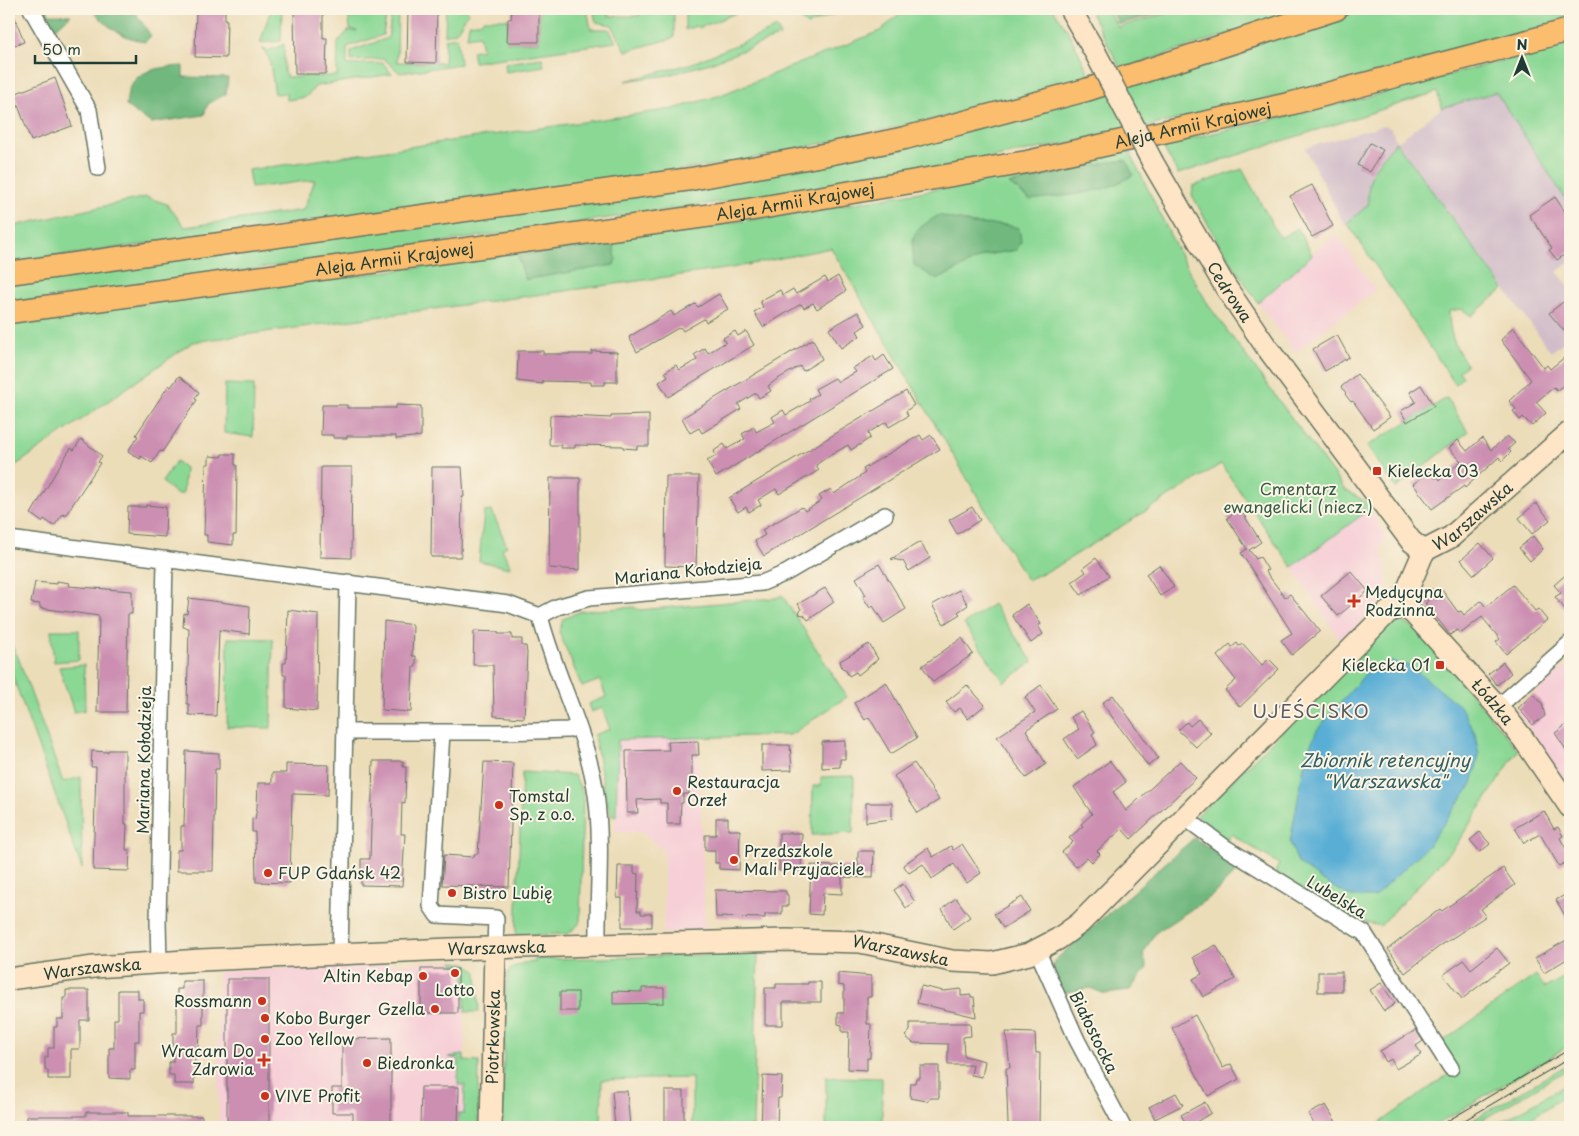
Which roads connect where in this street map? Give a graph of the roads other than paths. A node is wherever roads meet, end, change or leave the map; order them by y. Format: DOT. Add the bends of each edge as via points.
graph roads {
  1 [pos="31,9"];
  2 [pos="1070,9"];
  3 [pos="1336,9"];
  4 [pos="1570,30"];
  5 [pos="98,168"];
  6 [pos="9,273"];
  7 [pos="9,312"];
  8 [pos="1570,432"];
  9 [pos="885,515"];
  10 [pos="9,539"];
  11 [pos="1424,551"];
  12 [pos="165,559"];
  13 [pos="348,582"];
  14 [pos="1404,606"];
  15 [pos="540,616"];
  16 [pos="1570,643"];
  17 [pos="1498,707"];
  18 [pos="578,727"];
  19 [pos="345,732"];
  20 [pos="442,733"];
  21 [pos="1570,807"];
  22 [pos="1184,817"];
  23 [pos="598,946"];
  24 [pos="495,948"];
  25 [pos="1037,950"];
  26 [pos="340,955"];
  27 [pos="159,963"];
  28 [pos="9,979"];
  29 [pos="1451,1068"];
  30 [pos="491,1127"];
  31 [pos="1123,1127"];
  1 -- 5 [label="street" via="89,110"];
  2 -- 11 [label="street, Cedrowa, bridge" via="1153,163 1225,286 1265,346 1411,541"];
  3 -- 6 [label="main road" via="1086,90 905,138 828,154 609,190"];
  4 -- 7 [label="main road, Aleja Armii Krajowej" via="1289,104 989,169 742,211"];
  8 -- 11 [label="street, Warszawska" via="1451,537"];
  9 -- 15 [label="street, Mariana Kołodzieja" via="786,573 762,583 589,598 557,607"];
  10 -- 12 [label="street"];
  11 -- 14 [label="street, Warszawska" via="1406,593"];
  12 -- 13 [label="street"];
  12 -- 27 [label="street, Mariana Kołodzieja"];
  13 -- 15 [label="street" via="508,604"];
  13 -- 19 [label="street"];
  14 -- 17 [label="street, Łódzka"];
  14 -- 22 [label="street, Warszawska" via="1388,612"];
  15 -- 18 [label="street"];
  16 -- 17 [label="street"];
  17 -- 21 [label="street, Łódzka"];
  18 -- 20 [label="street"];
  18 -- 23 [label="street" via="598,810"];
  19 -- 20 [label="street"];
  19 -- 26 [label="street"];
  20 -- 24 [label="street" via="431,906 436,915 496,918"];
  22 -- 25 [label="street, Warszawska" via="1080,923"];
  22 -- 29 [label="street, Lubelska" via="1226,848 1364,933"];
  23 -- 24 [label="street, Warszawska"];
  23 -- 25 [label="street, Warszawska" via="838,941 889,946 952,961 979,963 1005,961"];
  24 -- 26 [label="street, Warszawska"];
  24 -- 30 [label="street, Piotrkowska"];
  25 -- 31 [label="street, Białostocka" via="1076,1040"];
  26 -- 27 [label="street, Warszawska"];
  27 -- 28 [label="street, Warszawska" via="53,971"];
}
